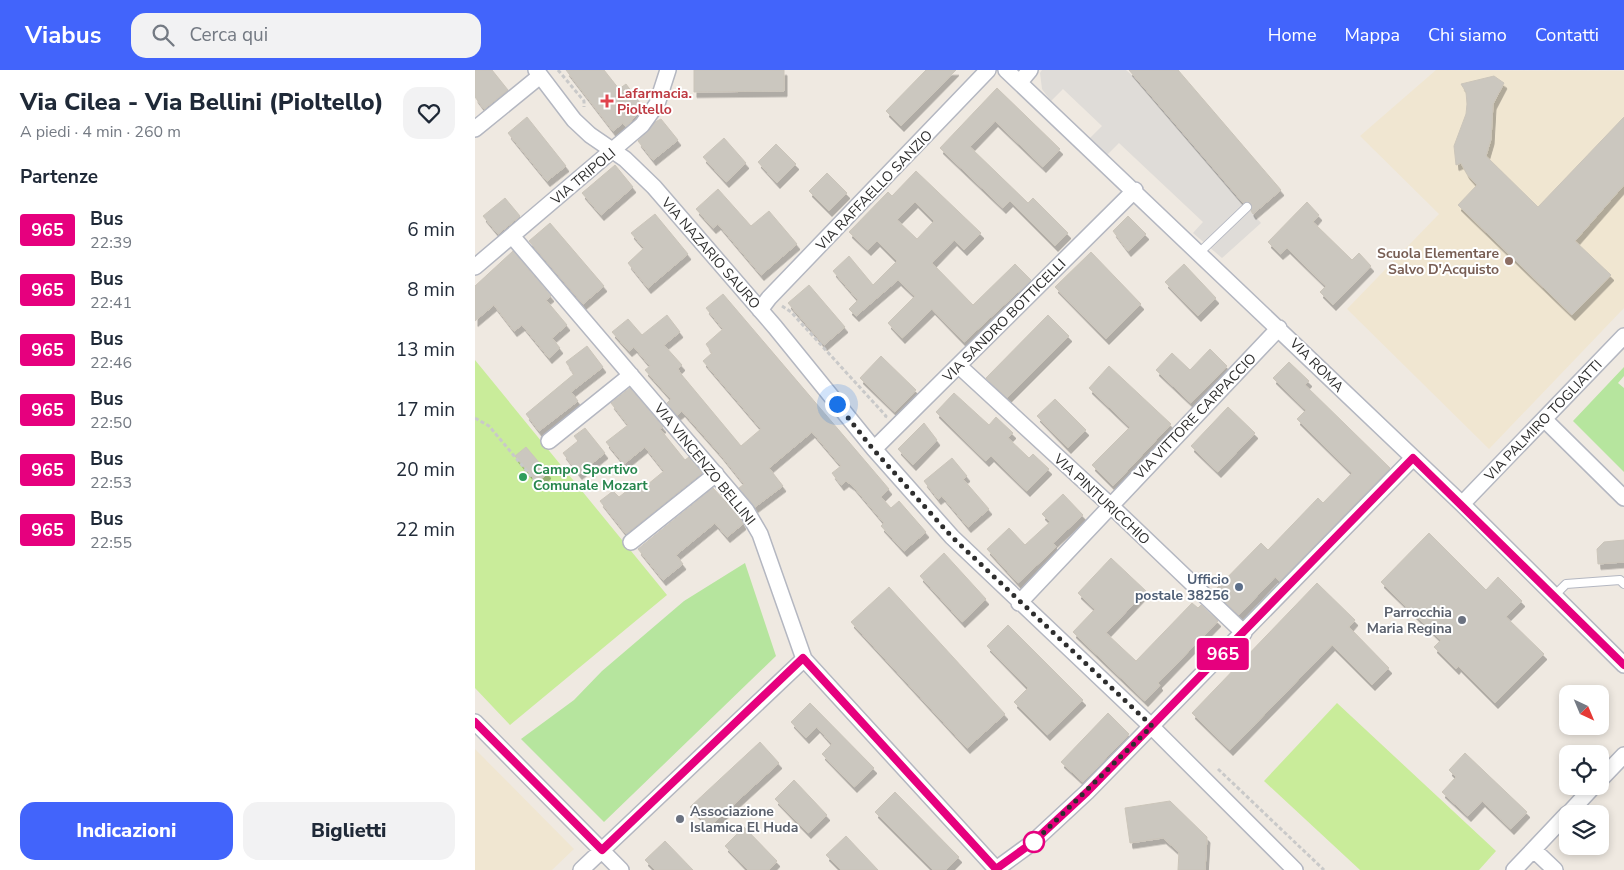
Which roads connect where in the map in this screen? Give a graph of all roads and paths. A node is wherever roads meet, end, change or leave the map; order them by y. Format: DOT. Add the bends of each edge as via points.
graph roads {
  1 [pos="558,70"];
  2 [pos="668,70"];
  3 [pos="988,70"];
  4 [pos="1006,70"];
  5 [pos="1030,70"];
  6 [pos="538,73"];
  7 [pos="1020,82"];
  8 [pos="584,110"];
  9 [pos="475,129"];
  10 [pos="613,150"];
  11 [pos="1135,190"];
  12 [pos="1247,207"];
  13 [pos="512,236"];
  14 [pos="1199,252"];
  15 [pos="475,267"];
  16 [pos="769,298"];
  17 [pos="760,310"];
  18 [pos="1279,328"];
  19 [pos="1624,336"];
  20 [pos="959,366"];
  21 [pos="631,375"];
  22 [pos="475,418"];
  23 [pos="1544,419"];
  24 [pos="549,441"];
  25 [pos="879,444"];
  26 [pos="1413,458"];
  27 [pos="716,474"];
  28 [pos="537,483"];
  29 [pos="1624,498"];
  30 [pos="1462,504"];
  31 [pos="1111,505"];
  32 [pos="631,542"];
  33 [pos="1624,584"];
  34 [pos="1554,596"];
  35 [pos="1019,603"];
  36 [pos="1244,633"];
  37 [pos="803,658"];
  38 [pos="1624,665"];
  39 [pos="475,722"];
  40 [pos="1152,726"];
  41 [pos="1624,755"];
  42 [pos="1212,763"];
  43 [pos="1609,771"];
  44 [pos="1586,795"];
  45 [pos="1576,805"];
  46 [pos="1559,824"];
  47 [pos="602,850"];
  48 [pos="1534,850"];
  49 [pos="581,870"];
  50 [pos="621,870"];
  51 [pos="996,870"];
  52 [pos="1295,870"];
  53 [pos="1325,870"];
  54 [pos="1514,870"];
  55 [pos="1555,870"];
  1 -- 8 [label="path" via="584,101"];
  2 -- 10 [label="street, VIA TRIPOLI" via="654,110"];
  3 -- 16 [label="street, VIA RAFFAELLO SANZIO"];
  4 -- 7 [label="street, VIA ROMA"];
  5 -- 7 [label="street"];
  6 -- 9 [label="street"];
  6 -- 10 [label="street, VIA NAZARIO SAURO" via="574,120 590,136"];
  7 -- 11 [label="street, VIA ROMA"];
  10 -- 13 [label="street, VIA TRIPOLI"];
  10 -- 17 [label="street, VIA NAZARIO SAURO" via="654,187"];
  11 -- 14 [label="street, VIA ROMA"];
  11 -- 20 [label="street, VIA SANDRO BOTTICELLI"];
  12 -- 14 [label="lane"];
  13 -- 15 [label="street, VIA TRIPOLI"];
  13 -- 21 [label="street, VIA VINCENZO BELLINI"];
  14 -- 18 [label="street, VIA ROMA"];
  16 -- 17 [label="street, VIA RAFFAELLO SANZIO"];
  16 -- 25 [label="path" via="791,312 885,416"];
  17 -- 25 [label="street, VIA NAZARIO SAURO"];
  18 -- 26 [label="street, VIA ROMA"];
  18 -- 31 [label="street, VIA VITTORE CARPACCIO"];
  19 -- 23 [label="street, VIA PALMIRO TOGLIATTI"];
  20 -- 25 [label="street, VIA SANDRO BOTTICELLI"];
  20 -- 31 [label="street, VIA PINTURICCHIO"];
  21 -- 24 [label="street"];
  21 -- 27 [label="street, VIA VINCENZO BELLINI"];
  22 -- 28 [label="path" via="489,426"];
  23 -- 29 [label="street"];
  23 -- 30 [label="street, VIA PALMIRO TOGLIATTI"];
  25 -- 35 [label="street, VIA NAZARIO SAURO" via="952,537"];
  26 -- 30 [label="street, VIA ROMA"];
  26 -- 36 [label="street"];
  27 -- 32 [label="street"];
  27 -- 37 [label="street, VIA VINCENZO BELLINI" via="746,510 760,534"];
  30 -- 34 [label="street, VIA ROMA"];
  31 -- 35 [label="street, VIA VITTORE CARPACCIO"];
  31 -- 36 [label="street, VIA PINTURICCHIO"];
  33 -- 34 [label="lane" via="1620,580 1566,584"];
  34 -- 38 [label="street, VIA ROMA"];
  35 -- 40 [label="street, VIA NAZARIO SAURO"];
  36 -- 40 [label="street"];
  37 -- 47 [label="street"];
  37 -- 51 [label="street, VIA VINCENZO BELLINI"];
  39 -- 47 [label="street"];
  40 -- 51 [label="street" via="1051,826"];
  40 -- 52 [label="street, VIA NAZARIO SAURO"];
  41 -- 43 [label="street"];
  42 -- 53 [label="path"];
  44 -- 45 [label="street"];
  46 -- 48 [label="street"];
  47 -- 49 [label="street"];
  47 -- 50 [label="street"];
  48 -- 54 [label="street"];
  48 -- 55 [label="street"];
}
